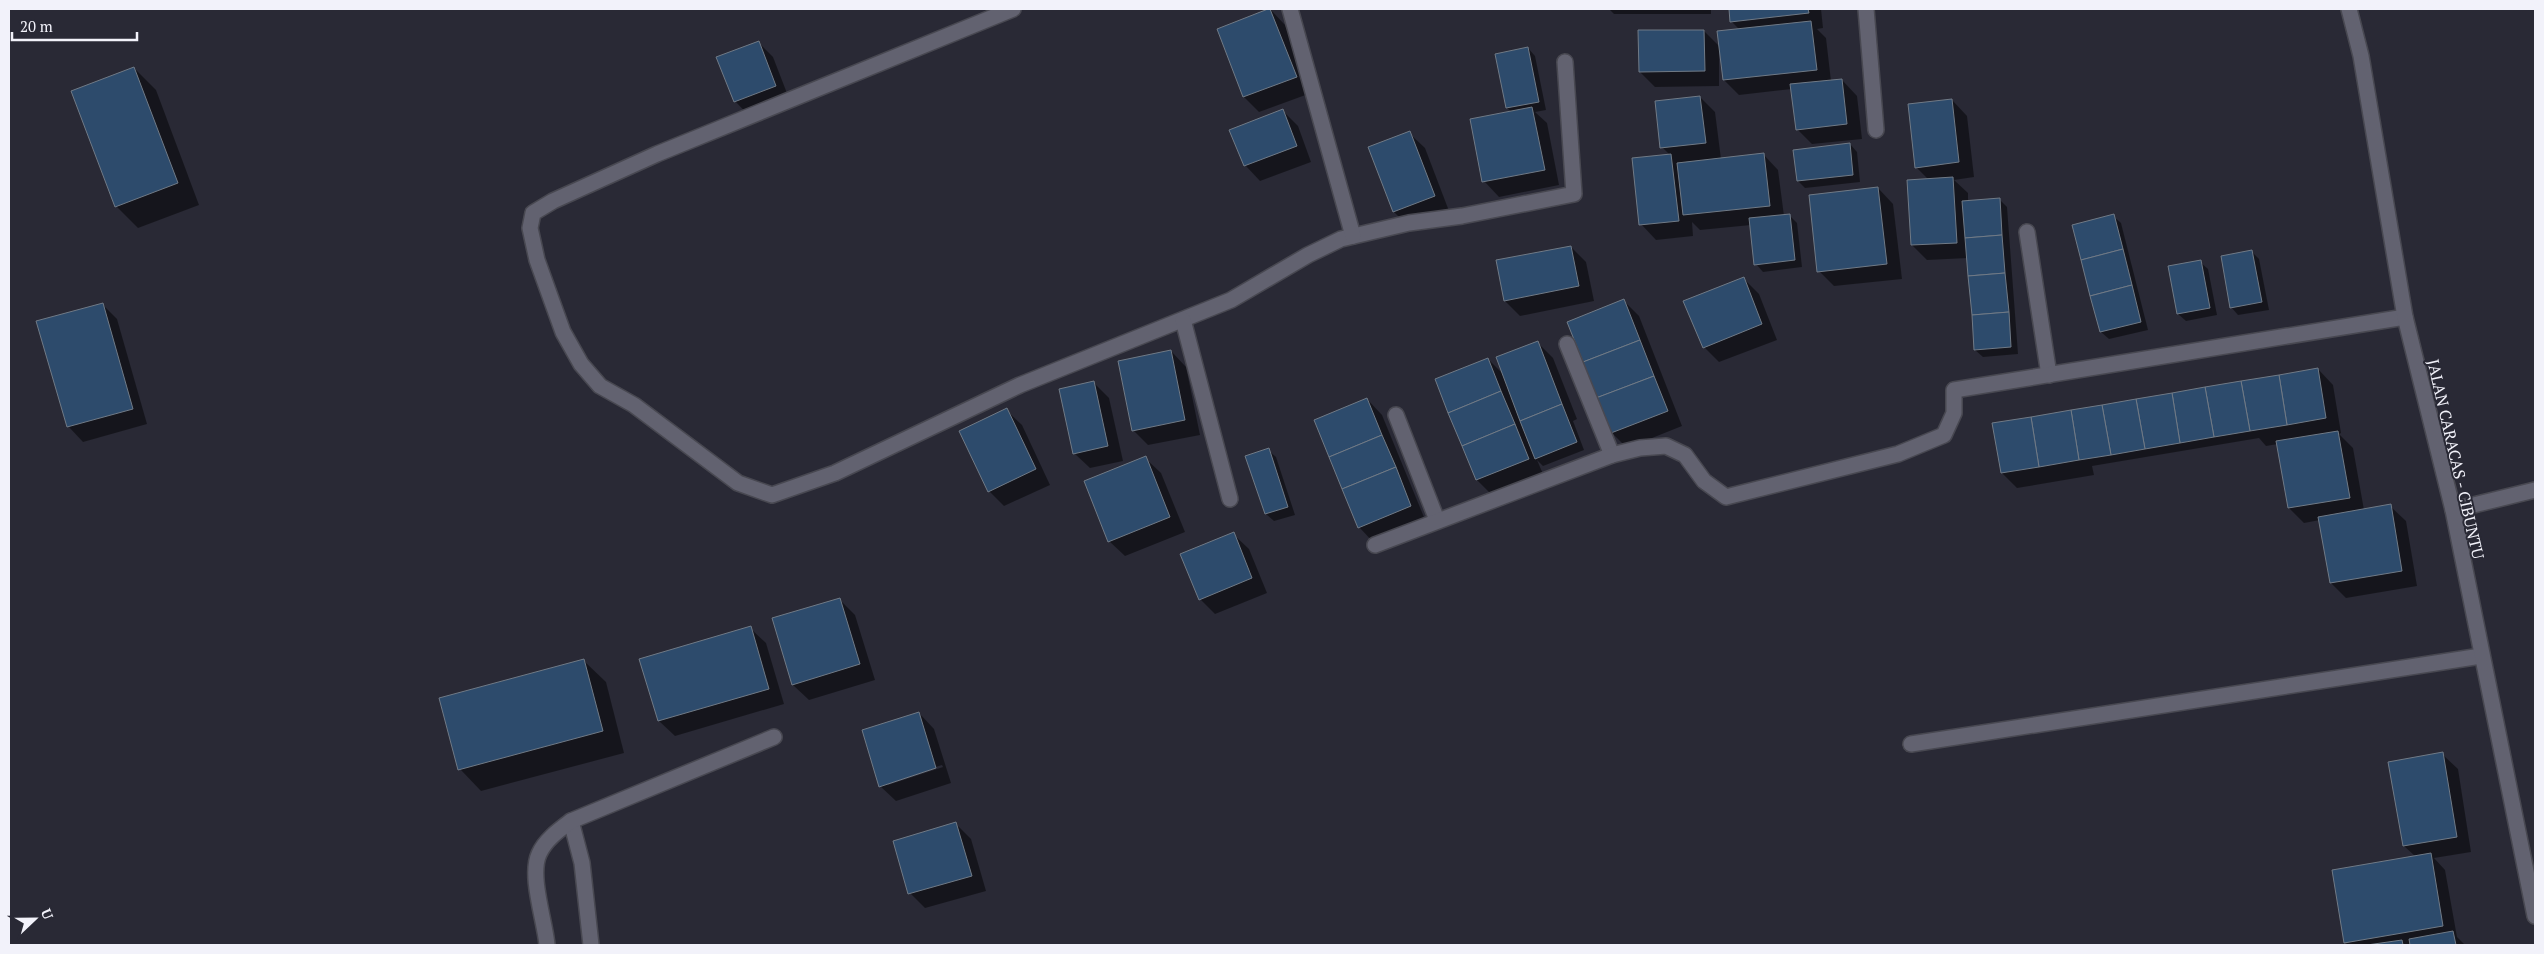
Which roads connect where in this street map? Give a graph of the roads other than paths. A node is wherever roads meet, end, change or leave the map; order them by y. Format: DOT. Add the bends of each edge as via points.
graph roads {
  1 [pos="1014,9"];
  2 [pos="1290,9"];
  3 [pos="1866,9"];
  4 [pos="2349,9"];
  5 [pos="1565,62"];
  6 [pos="1876,130"];
  7 [pos="2027,232"];
  8 [pos="1354,236"];
  9 [pos="2405,317"];
  10 [pos="1183,320"];
  11 [pos="1567,344"];
  12 [pos="2049,375"];
  13 [pos="1396,415"];
  14 [pos="1612,455"];
  15 [pos="2535,490"];
  16 [pos="1230,499"];
  17 [pos="2452,510"];
  18 [pos="1437,520"];
  19 [pos="1375,545"];
  20 [pos="2481,656"];
  21 [pos="774,736"];
  22 [pos="1911,744"];
  23 [pos="571,821"];
  24 [pos="2535,916"];
  25 [pos="547,945"];
  26 [pos="591,945"];
  1 -- 10 [label="street" via="657,154 533,213 530,228 537,260 563,332 576,356 600,386 634,405 738,483 772,495 835,472 1020,385"];
  2 -- 8 [label="street"];
  3 -- 6 [label="street"];
  4 -- 9 [label="street, JALAN CARACAS - CIBUNTU" via="2362,56"];
  5 -- 8 [label="street" via="1574,194"];
  7 -- 12 [label="street"];
  8 -- 10 [label="street" via="1308,255 1231,300"];
  9 -- 12 [label="street"];
  9 -- 17 [label="street, JALAN CARACAS - CIBUNTU"];
  10 -- 16 [label="street"];
  11 -- 14 [label="street"];
  12 -- 14 [label="street" via="1954,390 1954,413 1944,435 1898,454 1726,497 1704,481 1685,455 1666,446"];
  13 -- 18 [label="street"];
  14 -- 18 [label="street"];
  15 -- 17 [label="street"];
  17 -- 20 [label="street, JALAN CARACAS - CIBUNTU"];
  18 -- 19 [label="street"];
  20 -- 22 [label="street"];
  20 -- 24 [label="street, JALAN CARACAS - CIBUNTU"];
  21 -- 23 [label="street"];
  23 -- 25 [label="street" via="551,836 538,855 536,885"];
  23 -- 26 [label="street" via="582,863"];
}
